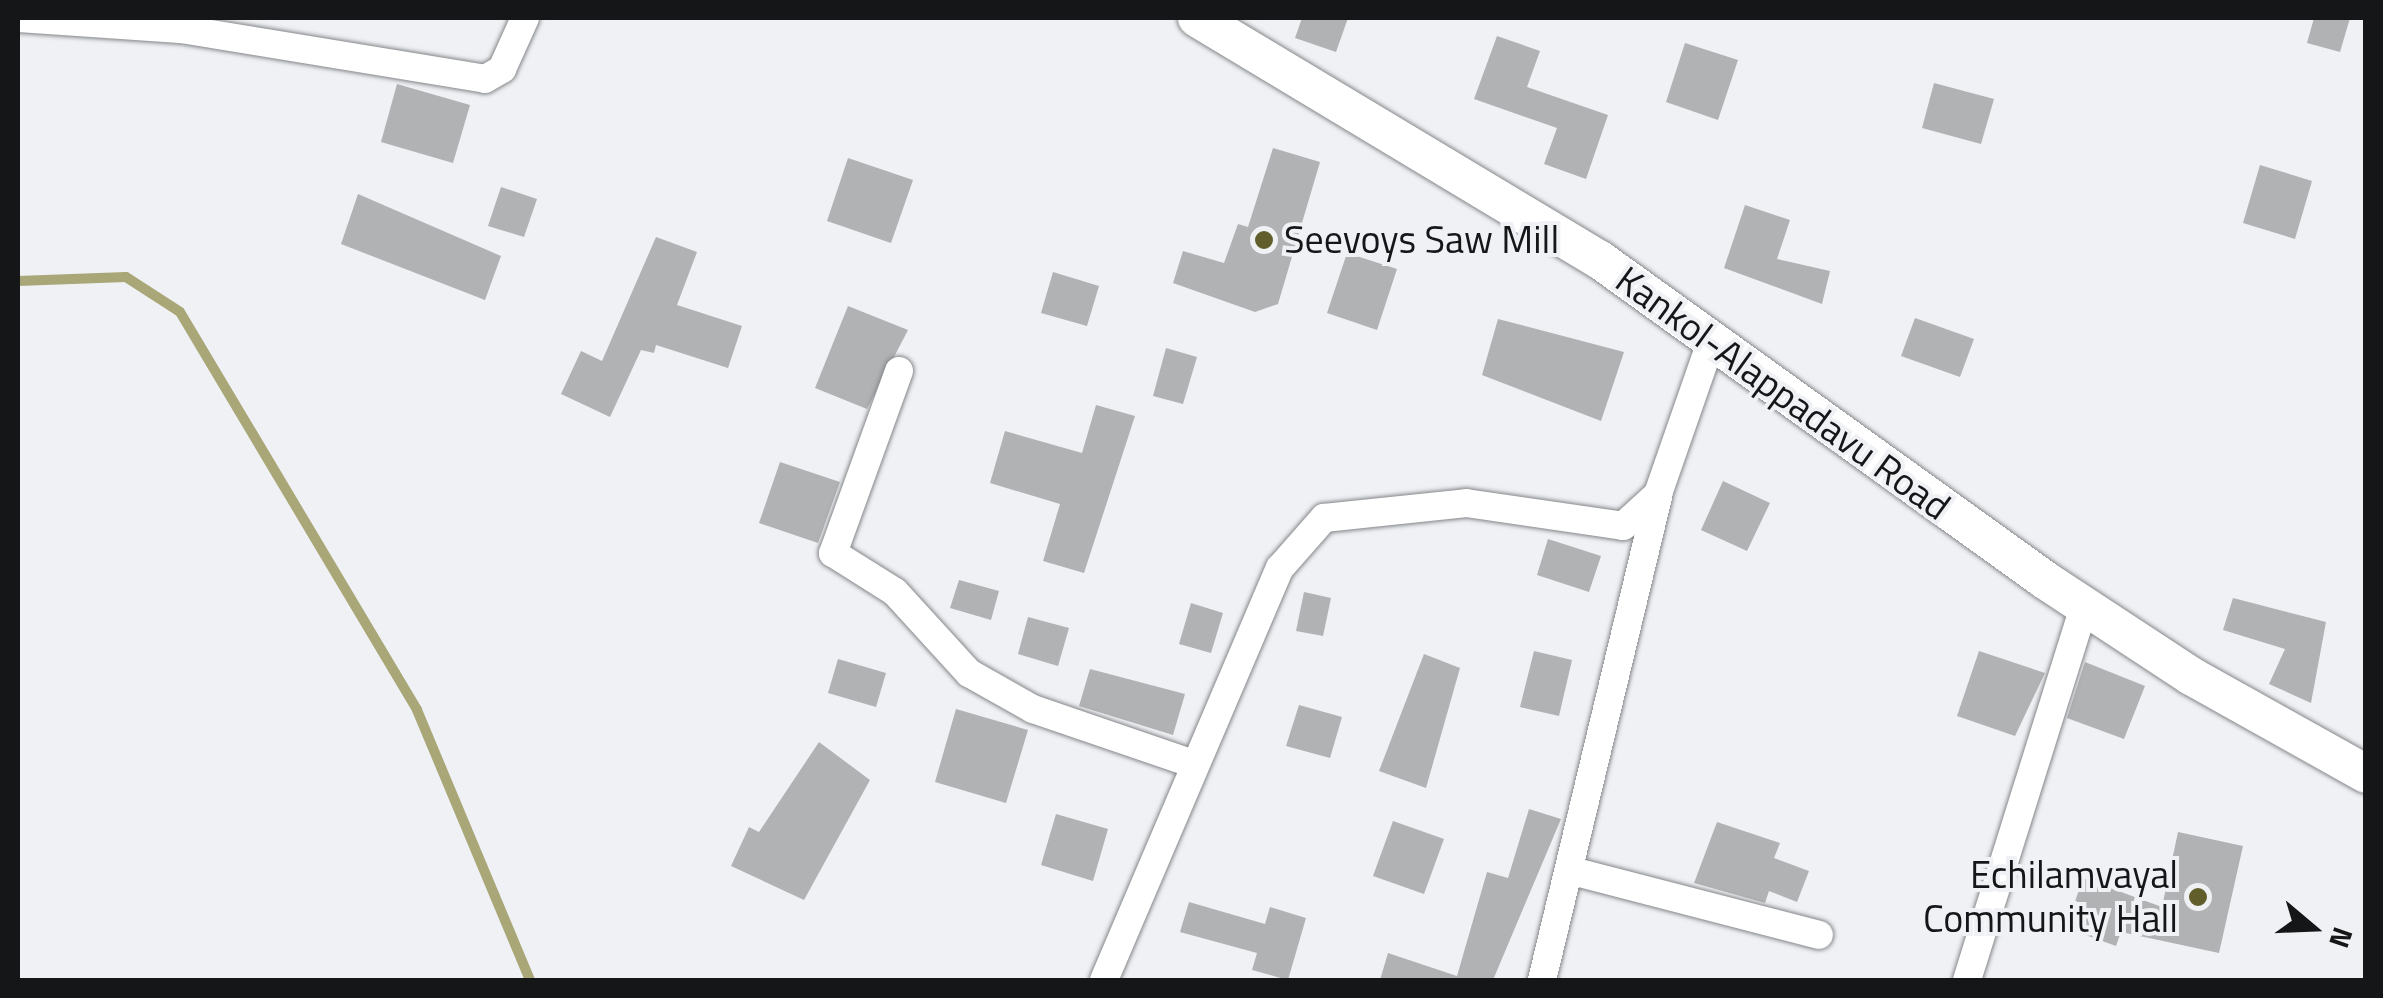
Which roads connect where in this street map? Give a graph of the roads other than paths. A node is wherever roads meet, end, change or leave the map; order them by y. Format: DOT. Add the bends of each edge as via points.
graph roads {
  1 [pos="18,18"];
  2 [pos="525,18"];
  3 [pos="1197,18"];
  4 [pos="1711,342"];
  5 [pos="899,371"];
  6 [pos="1658,494"];
  7 [pos="2084,606"];
  8 [pos="1191,763"];
  9 [pos="2366,774"];
  10 [pos="1572,872"];
  11 [pos="1819,935"];
  12 [pos="1104,980"];
  13 [pos="1542,980"];
  14 [pos="1967,980"];
  1 -- 2 [label="street" via="180,29 484,79 502,69"];
  3 -- 4 [label="main road, Kankol-Alappadavu Road" via="1600,260"];
  4 -- 6 [label="street"];
  4 -- 7 [label="main road, Kankol-Alappadavu Road"];
  5 -- 8 [label="street" via="833,553 896,592 969,674 1033,708"];
  6 -- 8 [label="street" via="1623,526 1466,504 1324,518 1280,568"];
  6 -- 10 [label="street" via="1610,670"];
  7 -- 9 [label="main road, Kankol-Alappadavu Road"];
  7 -- 14 [label="street"];
  8 -- 12 [label="street"];
  10 -- 11 [label="street"];
  10 -- 13 [label="street"];
}
